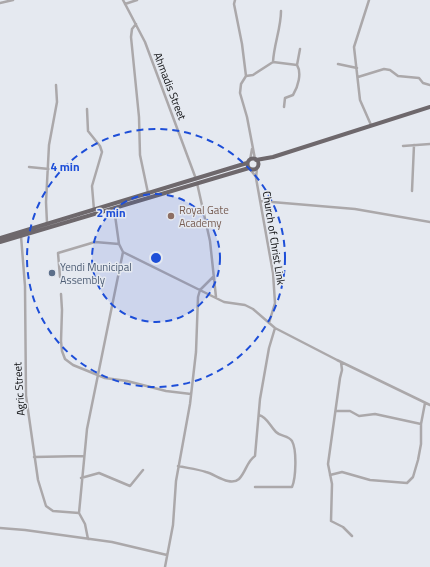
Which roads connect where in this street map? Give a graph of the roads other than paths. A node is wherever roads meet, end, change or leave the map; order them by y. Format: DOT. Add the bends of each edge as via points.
graph roads {
  1 [pos="13,0"];
  2 [pos="123,0"];
  3 [pos="137,0"];
  4 [pos="235,0"];
  5 [pos="369,0"];
  6 [pos="0,3"];
  7 [pos="125,4"];
  8 [pos="281,12"];
  9 [pos="136,24"];
  10 [pos="300,49"];
  11 [pos="273,62"];
  12 [pos="338,64"];
  13 [pos="297,65"];
  14 [pos="356,68"];
  15 [pos="246,76"];
  16 [pos="358,77"];
  17 [pos="56,85"];
  18 [pos="430,85"];
  19 [pos="284,107"];
  20 [pos="430,107"];
  21 [pos="87,109"];
  22 [pos="371,125"];
  23 [pos="430,144"];
  24 [pos="414,145"];
  25 [pos="403,146"];
  26 [pos="252,148"];
  27 [pos="273,157"];
  28 [pos="256,160"];
  29 [pos="249,162"];
  30 [pos="29,167"];
  31 [pos="258,167"];
  32 [pos="49,168"];
  33 [pos="250,169"];
  34 [pos="256,178"];
  35 [pos="196,181"];
  36 [pos="412,191"];
  37 [pos="148,193"];
  38 [pos="260,202"];
  39 [pos="114,208"];
  40 [pos="94,210"];
  41 [pos="430,222"];
  42 [pos="47,224"];
  43 [pos="20,234"];
  44 [pos="0,238"];
  45 [pos="0,242"];
  46 [pos="119,244"];
  47 [pos="123,252"];
  48 [pos="60,277"];
  49 [pos="213,277"];
  50 [pos="200,290"];
  51 [pos="61,294"];
  52 [pos="216,298"];
  53 [pos="269,323"];
  54 [pos="275,328"];
  55 [pos="341,362"];
  56 [pos="97,376"];
  57 [pos="191,394"];
  58 [pos="425,403"];
  59 [pos="430,405"];
  60 [pos="336,411"];
  61 [pos="259,415"];
  62 [pos="421,424"];
  63 [pos="84,456"];
  64 [pos="34,458"];
  65 [pos="178,466"];
  66 [pos="143,470"];
  67 [pos="330,475"];
  68 [pos="81,478"];
  69 [pos="255,487"];
  70 [pos="79,513"];
  71 [pos="0,528"];
  72 [pos="352,536"];
  73 [pos="88,539"];
  74 [pos="167,555"];
  75 [pos="164,567"];
  1 -- 6 [label="street"];
  2 -- 7 [label="street, Ahmadis Street"];
  3 -- 7 [label="street"];
  4 -- 15 [label="street"];
  5 -- 14 [label="street" via="355,41"];
  7 -- 9 [label="street, Ahmadis Street"];
  8 -- 11 [label="street"];
  9 -- 35 [label="street, Ahmadis Street" via="150,54"];
  9 -- 37 [label="street" via="130,37 139,117 140,155"];
  10 -- 13 [label="street"];
  11 -- 13 [label="street"];
  11 -- 15 [label="street" via="253,75"];
  12 -- 14 [label="street"];
  13 -- 19 [label="street" via="298,85 293,95 285,98"];
  14 -- 16 [label="street"];
  15 -- 26 [label="street" via="241,84 240,94"];
  16 -- 18 [label="street" via="384,69 398,76 419,78 423,83"];
  16 -- 22 [label="street" via="360,100"];
  17 -- 32 [label="street" via="57,102 49,145"];
  20 -- 22 [label="highway"];
  21 -- 40 [label="street" via="88,131 102,152 92,186"];
  22 -- 27 [label="highway"];
  23 -- 24 [label="street"];
  24 -- 25 [label="street"];
  24 -- 36 [label="street"];
  26 -- 28 [label="street"];
  26 -- 29 [label="street"];
  27 -- 28 [label="highway"];
  27 -- 31 [label="highway"];
  28 -- 29 [label="highway"];
  28 -- 31 [label="highway"];
  29 -- 33 [label="highway"];
  29 -- 35 [label="highway"];
  30 -- 32 [label="street"];
  31 -- 33 [label="highway"];
  31 -- 34 [label="street, Church of Christ Link"];
  32 -- 42 [label="street"];
  33 -- 34 [label="street, Church of Christ Link"];
  33 -- 35 [label="highway"];
  34 -- 38 [label="street, Church of Christ Link"];
  35 -- 37 [label="highway"];
  35 -- 39 [label="highway"];
  35 -- 49 [label="street, Ahmadis Street" via="210,240"];
  37 -- 40 [label="highway"];
  38 -- 41 [label="street" via="355,209"];
  38 -- 53 [label="street, Church of Christ Link" via="275,292 275,303"];
  39 -- 43 [label="highway"];
  39 -- 46 [label="street"];
  40 -- 42 [label="highway"];
  42 -- 43 [label="highway"];
  43 -- 44 [label="highway"];
  43 -- 45 [label="highway"];
  43 -- 64 [label="street, Agric Street" via="25,286 26,396"];
  46 -- 47 [label="street"];
  46 -- 48 [label="street" via="95,242 58,253"];
  47 -- 50 [label="street"];
  47 -- 56 [label="street"];
  49 -- 50 [label="street"];
  49 -- 52 [label="street, Ahmadis Street"];
  50 -- 52 [label="street"];
  50 -- 57 [label="street"];
  51 -- 56 [label="street" via="63,355 73,364"];
  52 -- 53 [label="street" via="249,307"];
  53 -- 54 [label="street"];
  54 -- 55 [label="street"];
  54 -- 61 [label="street" via="269,348"];
  55 -- 58 [label="street"];
  55 -- 60 [label="street"];
  56 -- 57 [label="street"];
  56 -- 63 [label="street" via="86,429"];
  57 -- 65 [label="street"];
  58 -- 59 [label="street"];
  58 -- 62 [label="street"];
  60 -- 62 [label="street" via="350,411 359,416 375,414"];
  60 -- 67 [label="street" via="328,456"];
  61 -- 65 [label="street" via="255,456 250,459 245,472 234,482"];
  61 -- 69 [label="street" via="264,417 277,433 292,441 296,480 292,487"];
  62 -- 67 [label="street" via="418,460 413,476 407,483 370,480 342,472"];
  63 -- 64 [label="street"];
  63 -- 68 [label="street"];
  64 -- 70 [label="street, Agric Street" via="46,506 53,510"];
  65 -- 74 [label="street" via="173,525"];
  66 -- 68 [label="street" via="130,486 99,473"];
  67 -- 72 [label="street" via="331,521 343,527"];
  68 -- 70 [label="street"];
  70 -- 73 [label="street" via="85,524"];
  71 -- 73 [label="street"];
  73 -- 74 [label="street"];
  74 -- 75 [label="street"];
}
